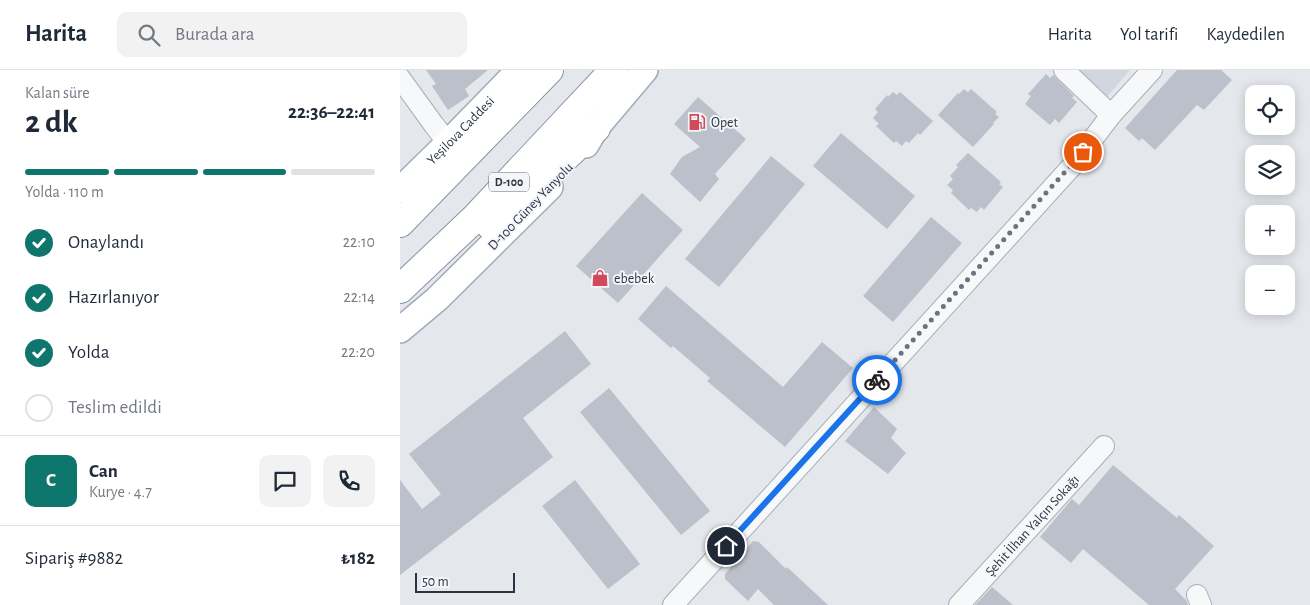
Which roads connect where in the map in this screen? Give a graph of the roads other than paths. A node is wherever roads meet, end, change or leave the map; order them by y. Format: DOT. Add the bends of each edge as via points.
graph roads {
  1 [pos="519,70"];
  2 [pos="549,70"];
  3 [pos="614,70"];
  4 [pos="645,70"];
  5 [pos="1064,70"];
  6 [pos="1152,70"];
  7 [pos="400,78"];
  8 [pos="400,93"];
  9 [pos="1111,115"];
  10 [pos="596,128"];
  11 [pos="441,134"];
  12 [pos="400,190"];
  13 [pos="400,224"];
  14 [pos="400,289"];
  15 [pos="400,303"];
  16 [pos="400,330"];
  17 [pos="1104,446"];
  18 [pos="673,605"];
  19 [pos="959,605"];
  1 -- 11 [label="main road, Yeşilova Caddesi"];
  2 -- 13 [label="highway"];
  3 -- 14 [label="highway, D-100" via="474,219"];
  4 -- 10 [label="main road, D-100 Güney Yanyolu"];
  5 -- 9 [label="street"];
  6 -- 9 [label="street"];
  7 -- 11 [label="street"];
  8 -- 11 [label="street"];
  9 -- 18 [label="street" via="1074,164"];
  10 -- 15 [label="highway" via="434,276"];
  10 -- 16 [label="main road, D-100 Güney Yanyolu" via="580,154 544,195 437,299"];
  11 -- 12 [label="main road, Yeşilova Caddesi"];
  17 -- 19 [label="street, Şehit İlhan Yalçın Sokağı"];
}
